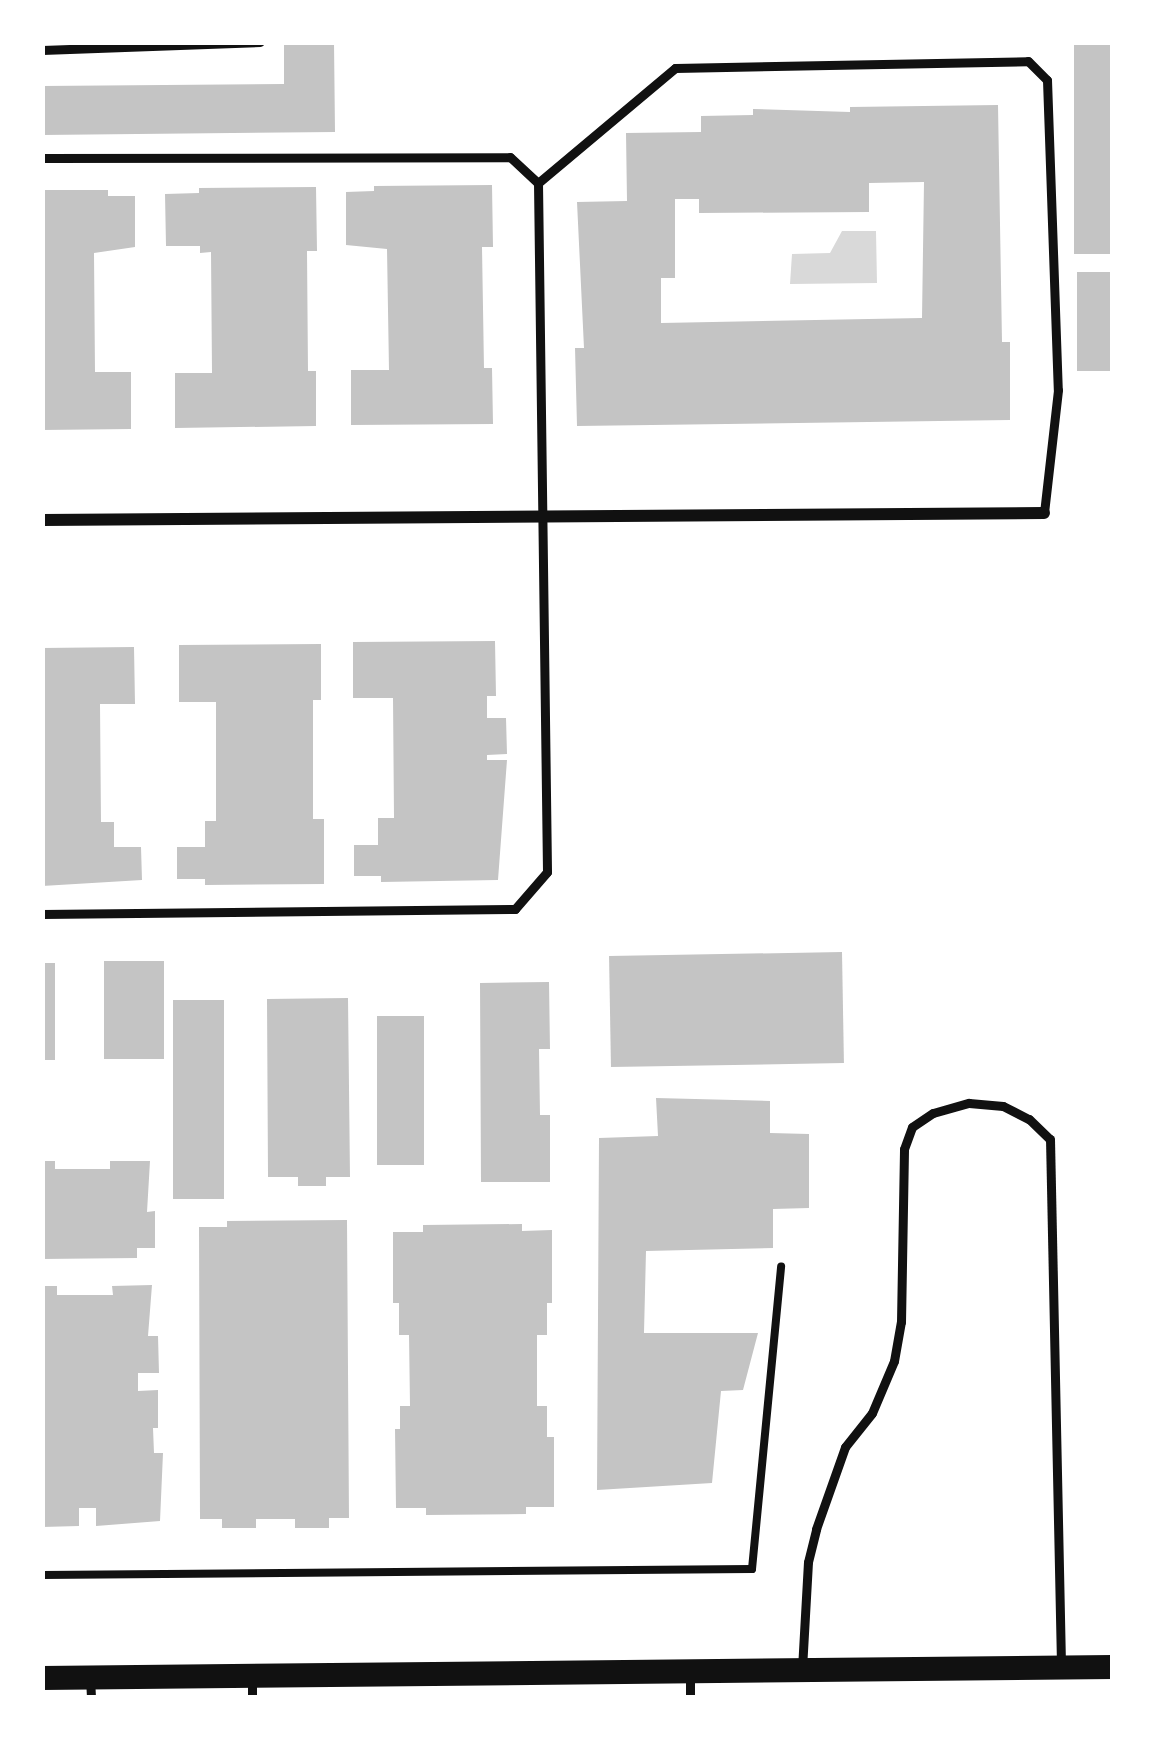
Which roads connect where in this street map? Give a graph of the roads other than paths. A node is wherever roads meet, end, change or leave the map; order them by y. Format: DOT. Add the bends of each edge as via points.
graph roads {
  1 [pos="260,42"];
  2 [pos="42,50"];
  3 [pos="42,158"];
  4 [pos="538,184"];
  5 [pos="1044,513"];
  6 [pos="544,516"];
  7 [pos="42,520"];
  8 [pos="42,914"];
  9 [pos="1113,1666"];
  10 [pos="1060,1668"];
  11 [pos="690,1671"];
  12 [pos="802,1672"];
  13 [pos="42,1678"];
  14 [pos="252,1687"];
  15 [pos="90,1688"];
  16 [pos="690,1698"];
  1 -- 2 [label="lane"];
  3 -- 4 [label="lane" via="510,157"];
  4 -- 5 [label="lane" via="675,68 1028,61 1047,80 1048,104 1058,390"];
  4 -- 6 [label="lane"];
  5 -- 6 [label="street"];
  6 -- 7 [label="street"];
  6 -- 8 [label="lane" via="547,872 515,908"];
  9 -- 10 [label="main road"];
  10 -- 12 [label="main road"];
  10 -- 12 [label="lane" via="1050,1139 1003,1106 969,1103 912,1127 904,1149 902,1322 894,1361 872,1413 845,1447 816,1529"];
  11 -- 12 [label="main road"];
  11 -- 14 [label="main road"];
  11 -- 16 [label="lane"];
  13 -- 15 [label="main road"];
  14 -- 15 [label="main road"];
}
